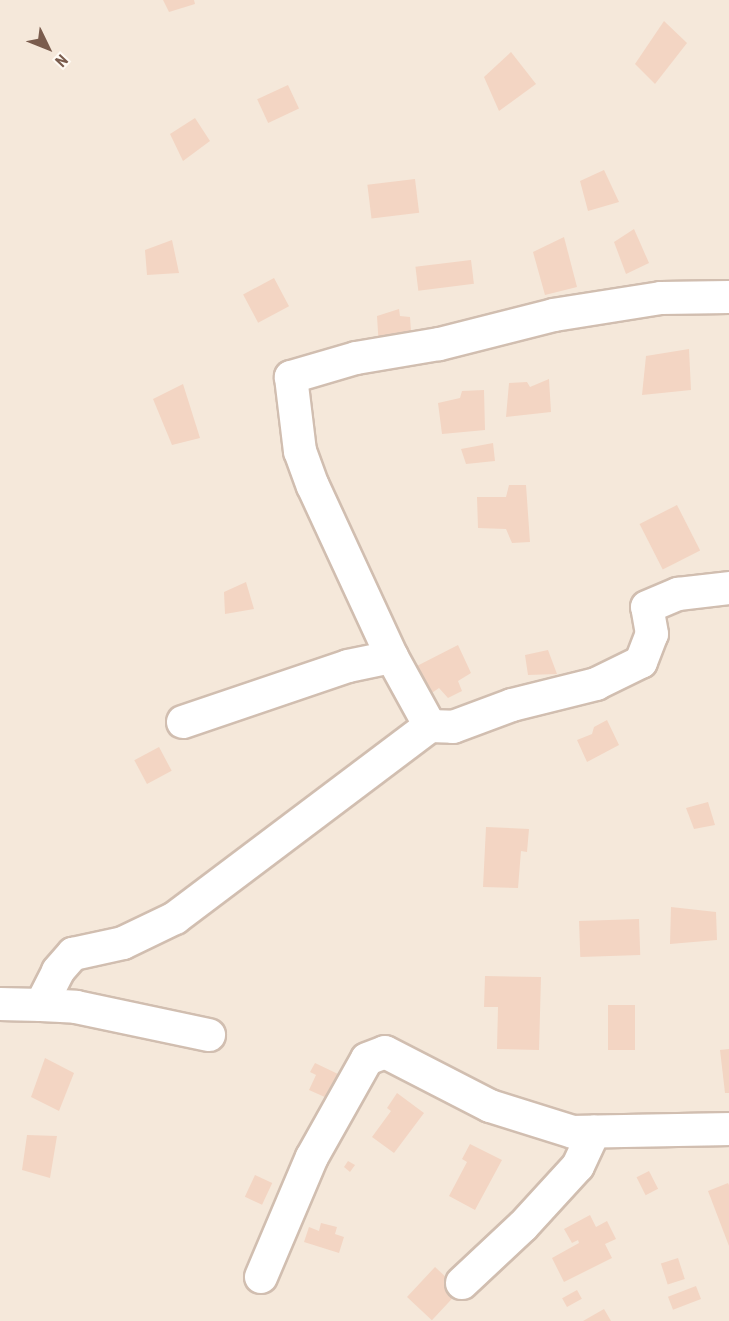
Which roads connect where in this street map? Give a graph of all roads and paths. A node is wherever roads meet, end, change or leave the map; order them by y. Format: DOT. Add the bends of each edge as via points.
graph roads {
  1 [pos="729,297"];
  2 [pos="729,588"];
  3 [pos="392,657"];
  4 [pos="183,722"];
  5 [pos="430,726"];
  6 [pos="0,1004"];
  7 [pos="41,1005"];
  8 [pos="208,1035"];
  9 [pos="729,1129"];
  10 [pos="594,1132"];
  11 [pos="261,1277"];
  12 [pos="462,1283"];
  1 -- 3 [label="street" via="661,298 576,311 439,344 356,358 291,376 300,451"];
  2 -- 5 [label="street" via="678,594 646,607 652,634 641,662 596,684 512,705 453,727"];
  3 -- 4 [label="street" via="348,666"];
  3 -- 5 [label="street"];
  5 -- 7 [label="street" via="175,918 123,943 74,954 58,971"];
  6 -- 7 [label="street"];
  7 -- 8 [label="street" via="76,1007"];
  9 -- 10 [label="street"];
  10 -- 11 [label="street" via="573,1132 490,1106 385,1052 367,1059 312,1157"];
  10 -- 12 [label="street" via="578,1166 523,1226"];
}
